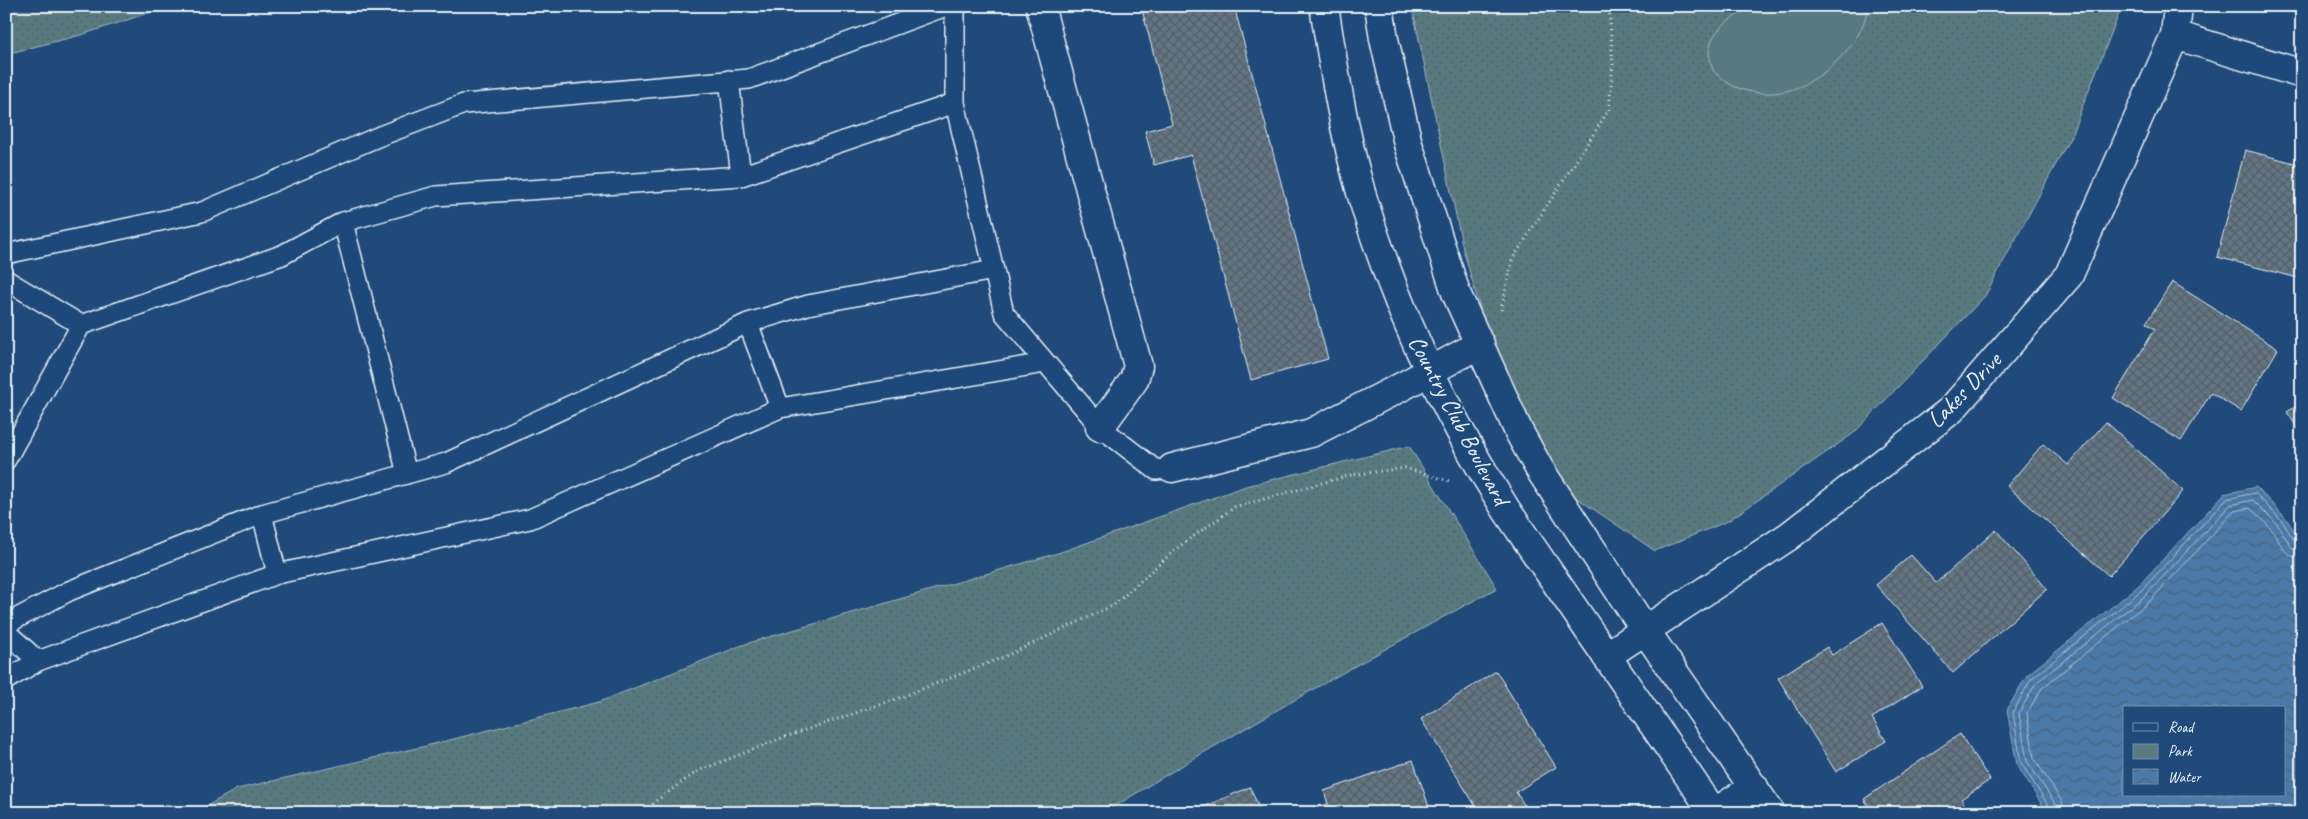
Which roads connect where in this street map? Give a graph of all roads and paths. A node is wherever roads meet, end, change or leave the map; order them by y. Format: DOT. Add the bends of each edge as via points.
graph roads {
  1 [pos="946,6"];
  2 [pos="955,6"];
  3 [pos="1040,6"];
  4 [pos="1324,6"];
  5 [pos="1379,6"];
  6 [pos="2178,6"];
  7 [pos="2175,35"];
  8 [pos="2302,74"];
  9 [pos="729,80"];
  10 [pos="955,103"];
  11 [pos="741,176"];
  12 [pos="343,222"];
  13 [pos="6,254"];
  14 [pos="994,270"];
  15 [pos="9,287"];
  16 [pos="748,323"];
  17 [pos="81,325"];
  18 [pos="1480,344"];
  19 [pos="1046,363"];
  20 [pos="1430,372"];
  21 [pos="780,408"];
  22 [pos="1100,428"];
  23 [pos="6,460"];
  24 [pos="1172,468"];
  25 [pos="407,474"];
  26 [pos="262,514"];
  27 [pos="277,574"];
  28 [pos="6,624"];
  29 [pos="1645,630"];
  30 [pos="6,632"];
  31 [pos="1606,656"];
  32 [pos="38,661"];
  33 [pos="6,680"];
  34 [pos="1754,787"];
  35 [pos="1714,813"];
  36 [pos="1771,813"];
  1 -- 9 [label="lane" via="749,79"];
  2 -- 10 [label="lane"];
  3 -- 22 [label="street" via="1138,366 1134,380"];
  4 -- 20 [label="street, Country Club Boulevard" via="1336,82 1361,195 1392,286"];
  5 -- 18 [label="street, Country Club Boulevard" via="1408,144 1456,293"];
  6 -- 7 [label="street, Lakes Drive"];
  7 -- 8 [label="street"];
  7 -- 29 [label="street, Lakes Drive" via="2069,275 1952,410 1789,536"];
  9 -- 11 [label="lane"];
  9 -- 13 [label="lane" via="464,104 202,212"];
  10 -- 11 [label="lane"];
  10 -- 14 [label="lane"];
  11 -- 12 [label="lane" via="436,196"];
  12 -- 17 [label="lane" via="282,255"];
  12 -- 25 [label="lane"];
  14 -- 16 [label="lane" via="808,305"];
  14 -- 19 [label="lane" via="1004,313"];
  15 -- 17 [label="lane"];
  16 -- 21 [label="lane"];
  16 -- 25 [label="lane" via="446,463"];
  17 -- 23 [label="lane"];
  18 -- 20 [label="street"];
  18 -- 29 [label="street, Country Club Boulevard" via="1519,432 1540,470"];
  19 -- 21 [label="lane"];
  19 -- 22 [label="lane"];
  20 -- 24 [label="street" via="1311,433"];
  20 -- 31 [label="street, Country Club Boulevard" via="1476,462"];
  21 -- 27 [label="lane" via="530,519"];
  22 -- 24 [label="lane" via="1156,470"];
  25 -- 26 [label="lane"];
  26 -- 27 [label="lane"];
  26 -- 28 [label="lane" via="69,592"];
  27 -- 32 [label="lane"];
  29 -- 31 [label="street, Lakes Drive"];
  29 -- 34 [label="street, Country Club Boulevard"];
  30 -- 32 [label="lane"];
  31 -- 35 [label="street, Country Club Boulevard"];
  32 -- 33 [label="lane"];
  34 -- 35 [label="street"];
  34 -- 36 [label="street, Country Club Boulevard"];
}
